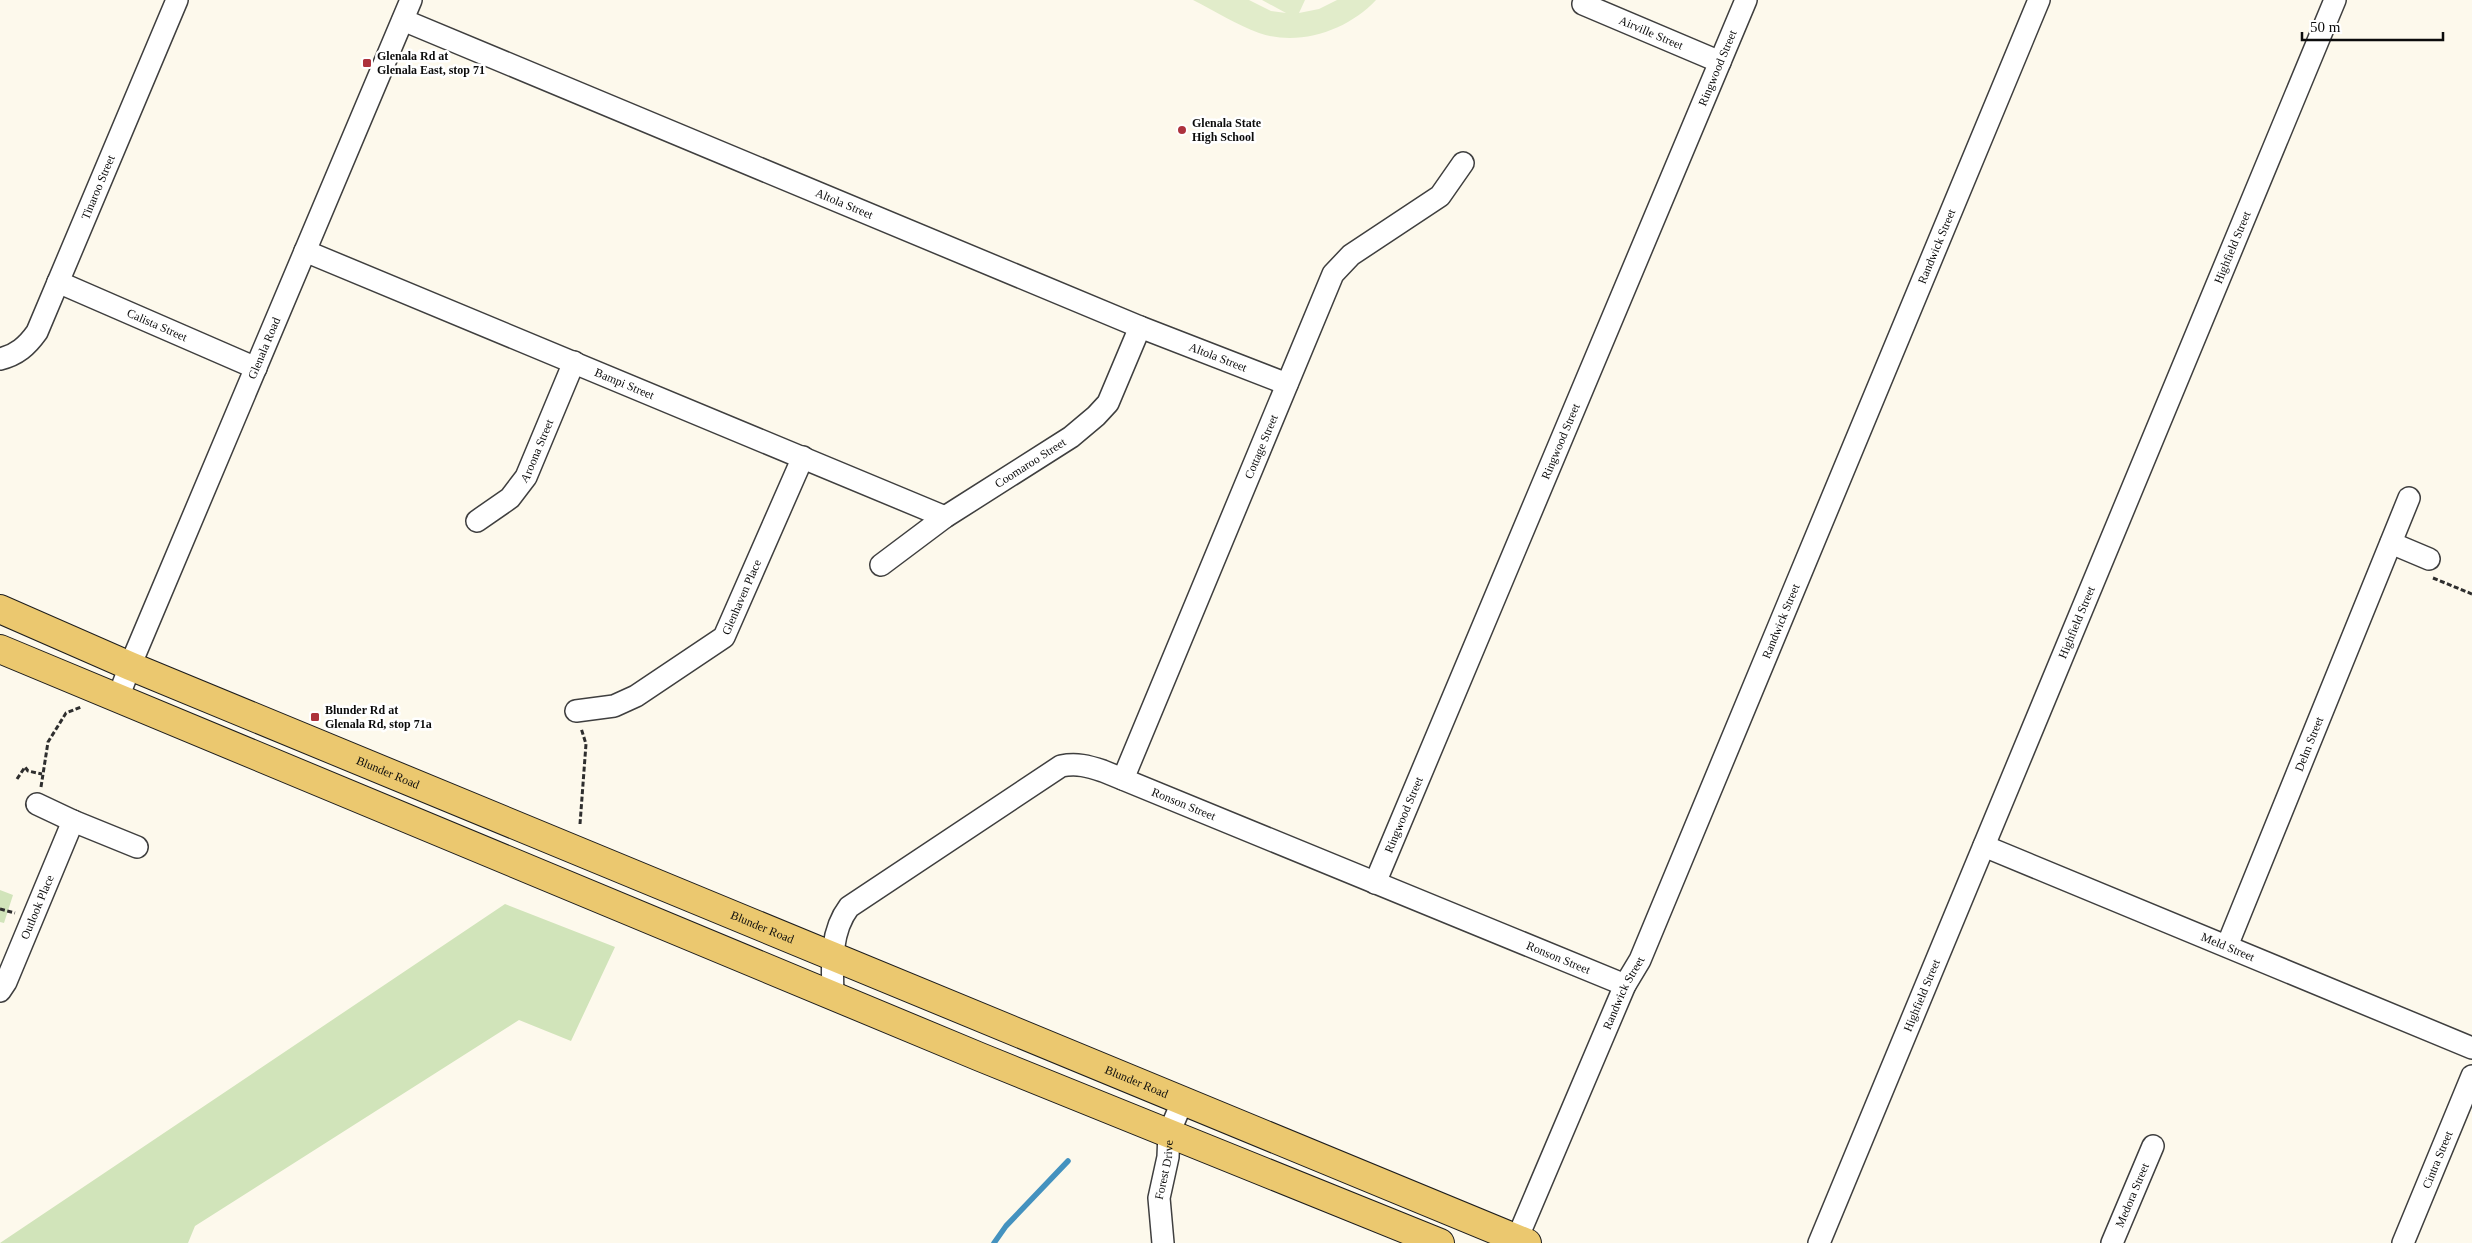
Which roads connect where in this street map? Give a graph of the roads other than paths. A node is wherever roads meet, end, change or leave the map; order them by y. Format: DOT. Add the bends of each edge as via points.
graph roads {
  1 [pos="177,0"];
  2 [pos="411,0"];
  3 [pos="1746,0"];
  4 [pos="2039,0"];
  5 [pos="2335,0"];
  6 [pos="1582,4"];
  7 [pos="403,20"];
  8 [pos="1720,62"];
  9 [pos="1463,163"];
  10 [pos="305,251"];
  11 [pos="58,282"];
  12 [pos="1140,327"];
  13 [pos="0,359"];
  14 [pos="574,362"];
  15 [pos="256,368"];
  16 [pos="1286,384"];
  17 [pos="803,457"];
  18 [pos="2409,498"];
  19 [pos="945,517"];
  20 [pos="476,521"];
  21 [pos="2391,543"];
  22 [pos="2429,559"];
  23 [pos="881,565"];
  24 [pos="0,609"];
  25 [pos="0,649"];
  26 [pos="130,666"];
  27 [pos="118,698"];
  28 [pos="576,711"];
  29 [pos="1123,779"];
  30 [pos="37,804"];
  31 [pos="73,821"];
  32 [pos="1984,846"];
  33 [pos="137,847"];
  34 [pos="1375,883"];
  35 [pos="2227,946"];
  36 [pos="832,957"];
  37 [pos="1625,985"];
  38 [pos="0,991"];
  39 [pos="833,995"];
  40 [pos="2472,1048"];
  41 [pos="2472,1076"];
  42 [pos="1183,1100"];
  43 [pos="1169,1133"];
  44 [pos="2153,1146"];
  45 [pos="1522,1241"];
  46 [pos="1163,1243"];
  47 [pos="1440,1243"];
  48 [pos="1819,1243"];
  49 [pos="2112,1243"];
  50 [pos="2403,1243"];
  1 -- 11 [label="street, Tinaroo Street"];
  2 -- 7 [label="street, Glenala Road"];
  3 -- 8 [label="street, Ringwood Street"];
  4 -- 37 [label="street, Randwick Street" via="1640,960"];
  5 -- 32 [label="street, Highfield Street"];
  6 -- 8 [label="street, Airville Street"];
  7 -- 10 [label="street, Glenala Road"];
  7 -- 12 [label="street, Altola Street"];
  8 -- 34 [label="street, Ringwood Street"];
  9 -- 16 [label="street, Cottage Street" via="1440,196 1351,255 1333,274"];
  10 -- 14 [label="street, Bampi Street"];
  10 -- 15 [label="street, Glenala Road"];
  11 -- 13 [label="street, Tinaroo Street" via="37,332 26,347"];
  11 -- 15 [label="street, Calista Street"];
  12 -- 16 [label="street, Altola Street"];
  12 -- 19 [label="street, Coomaroo Street" via="1108,403 1096,416 1071,437"];
  14 -- 17 [label="street, Bampi Street"];
  14 -- 20 [label="street, Aroona Street" via="526,477 510,498"];
  15 -- 26 [label="street, Glenala Road"];
  16 -- 29 [label="street, Cottage Street"];
  17 -- 19 [label="street, Bampi Street"];
  17 -- 28 [label="street, Glenhaven Place" via="724,637 636,696 614,706"];
  18 -- 21 [label="street, Delm Street"];
  19 -- 23 [label="street, Coomaroo Street"];
  21 -- 22 [label="street"];
  21 -- 35 [label="street, Delm Street"];
  24 -- 26 [label="main road, Blunder Road"];
  25 -- 27 [label="main road"];
  26 -- 27 [label="street, Glenala Road"];
  26 -- 36 [label="main road, Blunder Road"];
  27 -- 39 [label="main road"];
  29 -- 34 [label="street, Ronson Street"];
  29 -- 36 [label="street, Ronson Street" via="1084,764 1061,766 849,907 841,917"];
  30 -- 31 [label="street"];
  31 -- 33 [label="street"];
  31 -- 38 [label="street, Outlook Place"];
  32 -- 35 [label="street, Meld Street"];
  32 -- 48 [label="street, Highfield Street"];
  34 -- 37 [label="street, Ronson Street"];
  35 -- 40 [label="street, Meld Street"];
  36 -- 39 [label="street, Ronson Street"];
  36 -- 42 [label="main road, Blunder Road"];
  37 -- 45 [label="street, Randwick Street"];
  39 -- 43 [label="main road"];
  41 -- 50 [label="street, Cintra Street"];
  42 -- 43 [label="street, Forest Drive"];
  42 -- 45 [label="main road, Blunder Road"];
  43 -- 46 [label="street, Forest Drive" via="1168,1157 1158,1198"];
  43 -- 47 [label="main road"];
  44 -- 49 [label="street, Medora Street"];
}
